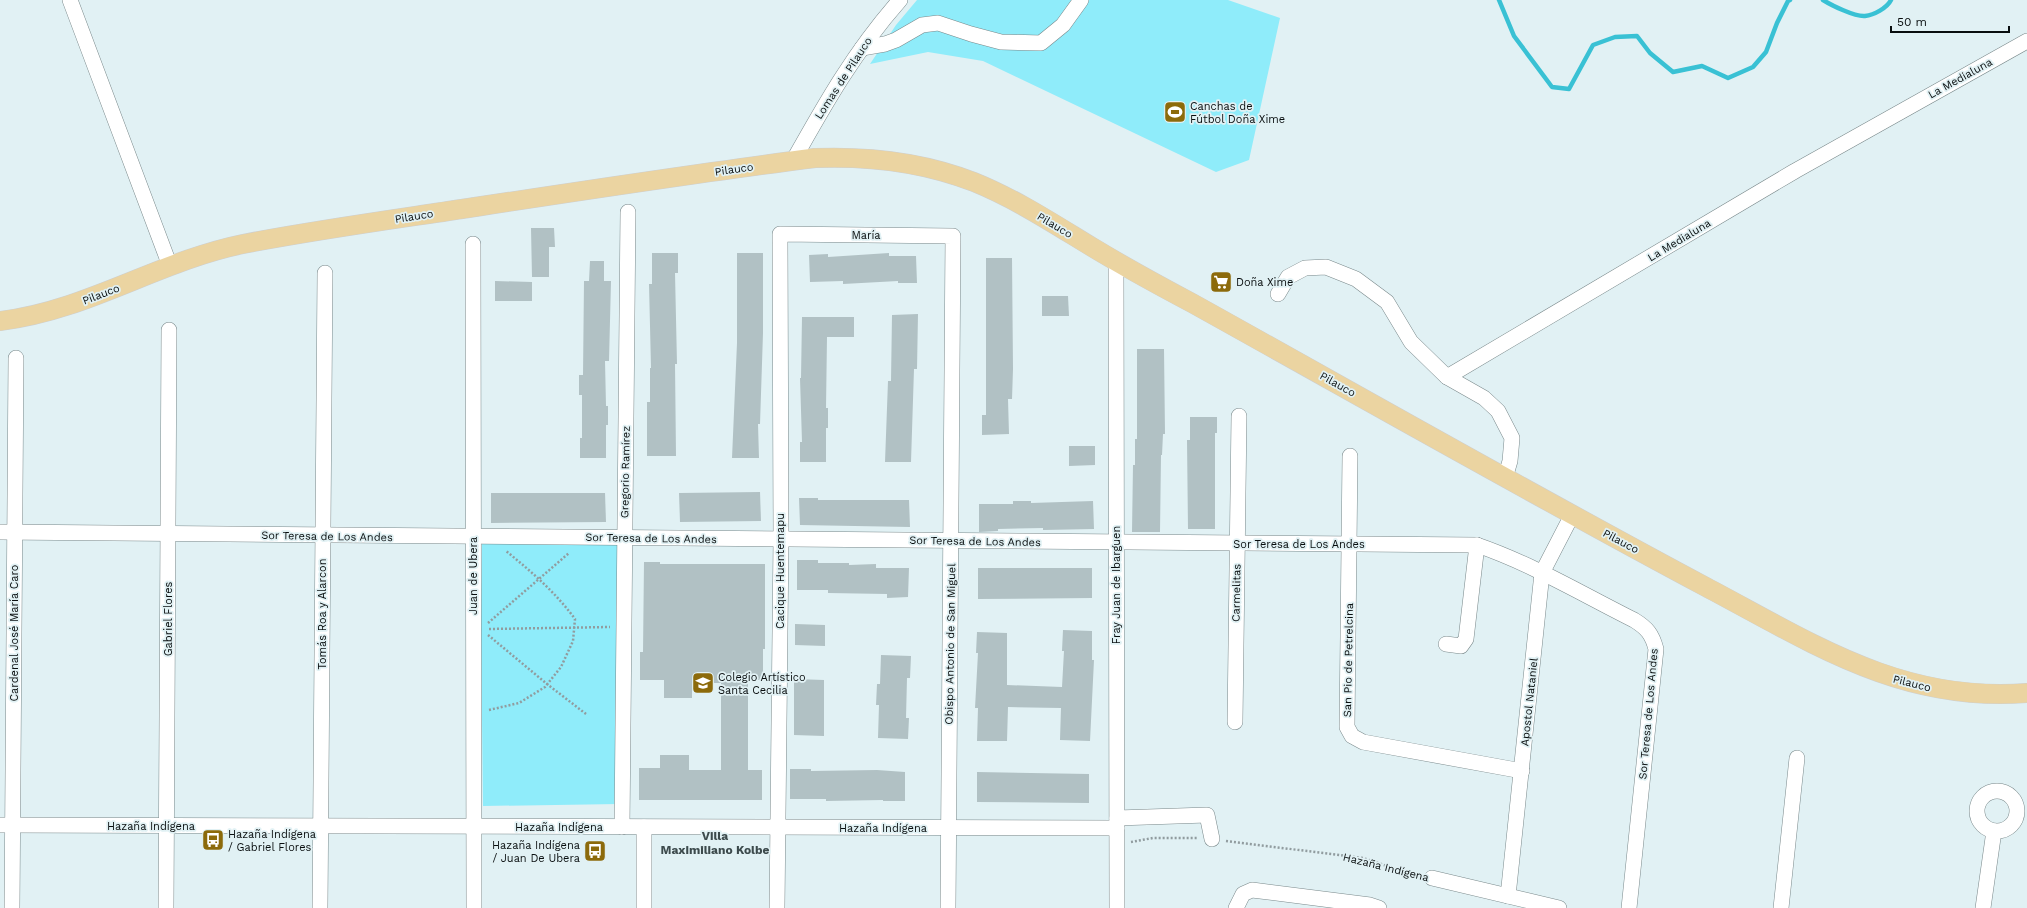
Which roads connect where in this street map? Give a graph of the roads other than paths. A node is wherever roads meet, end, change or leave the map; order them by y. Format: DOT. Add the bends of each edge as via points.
graph roads {
  1 [pos="70,0"];
  2 [pos="900,0"];
  3 [pos="1081,0"];
  4 [pos="2027,40"];
  5 [pos="862,48"];
  6 [pos="793,161"];
  7 [pos="628,212"];
  8 [pos="780,234"];
  9 [pos="953,236"];
  10 [pos="473,244"];
  11 [pos="1116,262"];
  12 [pos="170,266"];
  13 [pos="325,273"];
  14 [pos="1278,294"];
  15 [pos="0,321"];
  16 [pos="168,330"];
  17 [pos="16,358"];
  18 [pos="1448,377"];
  19 [pos="1239,416"];
  20 [pos="1350,456"];
  21 [pos="1505,478"];
  22 [pos="1572,515"];
  23 [pos="7,532"];
  24 [pos="168,534"];
  25 [pos="323,536"];
  26 [pos="473,536"];
  27 [pos="625,538"];
  28 [pos="781,539"];
  29 [pos="951,540"];
  30 [pos="1116,542"];
  31 [pos="1237,543"];
  32 [pos="1349,544"];
  33 [pos="1477,545"];
  34 [pos="1542,573"];
  35 [pos="1446,644"];
  36 [pos="2027,693"];
  37 [pos="1235,722"];
  38 [pos="1797,758"];
  39 [pos="1522,771"];
  40 [pos="1117,823"];
  41 [pos="7,825"];
  42 [pos="167,826"];
  43 [pos="321,826"];
  44 [pos="474,827"];
  45 [pos="622,827"];
  46 [pos="644,827"];
  47 [pos="777,827"];
  48 [pos="948,828"];
  49 [pos="1994,830"];
  50 [pos="1212,839"];
  51 [pos="1432,878"];
  52 [pos="1508,896"];
  53 [pos="12,908"];
  54 [pos="166,908"];
  55 [pos="320,908"];
  56 [pos="474,908"];
  57 [pos="644,908"];
  58 [pos="777,908"];
  59 [pos="948,908"];
  60 [pos="1118,908"];
  61 [pos="1236,908"];
  62 [pos="1379,908"];
  63 [pos="1559,908"];
  64 [pos="1629,908"];
  65 [pos="1781,908"];
  66 [pos="1983,908"];
  1 -- 12 [label="street"];
  2 -- 5 [label="street, Lomas de Pilauco"];
  3 -- 5 [label="street" via="1063,25 1041,43 1001,42 938,23 922,25 885,44"];
  4 -- 18 [label="street, La Medialuna" via="1795,171"];
  5 -- 6 [label="street, Lomas de Pilauco" via="835,87"];
  6 -- 11 [label="main road, Pilauco" via="842,157 869,158 922,166 948,173 1020,204"];
  6 -- 12 [label="main road, Pilauco" via="619,185 250,243"];
  7 -- 27 [label="street, Gregorio Ramírez"];
  8 -- 9 [label="street, María"];
  8 -- 28 [label="street, Cacique Huentemapu"];
  9 -- 29 [label="street, Obispo Antonio de San Miguel"];
  10 -- 26 [label="street, Juan de Ubera"];
  11 -- 21 [label="main road, Pilauco"];
  11 -- 30 [label="street, Fray Juan de Ibarguen"];
  12 -- 15 [label="main road, Pilauco" via="95,297 36,315"];
  13 -- 25 [label="street, Tomás Roa y Alarcon"];
  14 -- 18 [label="street" via="1288,277 1305,268 1326,267 1356,279 1387,302 1411,342"];
  16 -- 24 [label="street, Gabriel Flores"];
  17 -- 23 [label="street, Cardenal José María Caro"];
  18 -- 21 [label="street" via="1484,398 1498,411 1512,438"];
  19 -- 31 [label="street, Carmelitas"];
  20 -- 32 [label="street, San Pio de Petrelcina"];
  21 -- 22 [label="main road, Pilauco"];
  22 -- 34 [label="street, Apostol Nataniel"];
  22 -- 36 [label="main road, Pilauco" via="1862,668 1936,688 1989,694"];
  23 -- 24 [label="street, Sor Teresa de Los Andes"];
  23 -- 41 [label="street, Cardenal José María Caro"];
  24 -- 25 [label="street, Sor Teresa de Los Andes"];
  24 -- 42 [label="street, Gabriel Flores"];
  25 -- 26 [label="street, Sor Teresa de Los Andes"];
  25 -- 43 [label="street, Tomás Roa y Alarcon"];
  26 -- 27 [label="street, Sor Teresa de Los Andes"];
  26 -- 44 [label="street, Juan de Ubera"];
  27 -- 28 [label="street, Sor Teresa de Los Andes"];
  27 -- 45 [label="street, Gregorio Ramírez"];
  28 -- 29 [label="street, Sor Teresa de Los Andes"];
  28 -- 47 [label="street, Cacique Huentemapu"];
  29 -- 30 [label="street, Sor Teresa de Los Andes"];
  29 -- 48 [label="street, Obispo Antonio de San Miguel"];
  30 -- 31 [label="street, Sor Teresa de Los Andes"];
  30 -- 40 [label="street, Fray Juan de Ibarguen"];
  31 -- 32 [label="street, Sor Teresa de Los Andes"];
  31 -- 37 [label="street, Carmelitas"];
  32 -- 33 [label="street, Sor Teresa de Los Andes"];
  32 -- 39 [label="street, San Pio de Petrelcina" via="1346,727 1352,736 1363,742"];
  33 -- 34 [label="street, Sor Teresa de Los Andes"];
  33 -- 35 [label="street" via="1466,639 1461,646"];
  34 -- 39 [label="street, Apostol Nataniel"];
  34 -- 64 [label="street, Sor Teresa de Los Andes" via="1647,628 1656,649"];
  38 -- 65 [label="street"];
  39 -- 52 [label="street, Apostol Nataniel"];
  40 -- 48 [label="street, Hazaña Indígena"];
  40 -- 50 [label="street, Hazaña Indígena" via="1207,815"];
  40 -- 60 [label="street, Fray Juan de Ibarguen"];
  41 -- 42 [label="street, Hazaña Indígena"];
  41 -- 53 [label="street, Cardenal José María Caro"];
  42 -- 43 [label="street, Hazaña Indígena"];
  42 -- 54 [label="street, Gabriel Flores"];
  43 -- 44 [label="street, Hazaña Indígena"];
  43 -- 55 [label="street, Tomás Roa y Alarcon"];
  44 -- 45 [label="street, Hazaña Indígena"];
  44 -- 56 [label="street, Juan de Ubera"];
  45 -- 46 [label="street, Hazaña Indígena"];
  46 -- 47 [label="street, Hazaña Indígena"];
  46 -- 57 [label="street"];
  47 -- 48 [label="street, Hazaña Indígena"];
  47 -- 58 [label="street, Cacique Huentemapu"];
  48 -- 59 [label="street, Obispo Antonio de San Miguel"];
  49 -- 66 [label="street"];
  51 -- 52 [label="street, Hazaña Indígena"];
  52 -- 63 [label="street, Hazaña Indígena"];
  61 -- 62 [label="street" via="1243,894 1252,890"];
}
